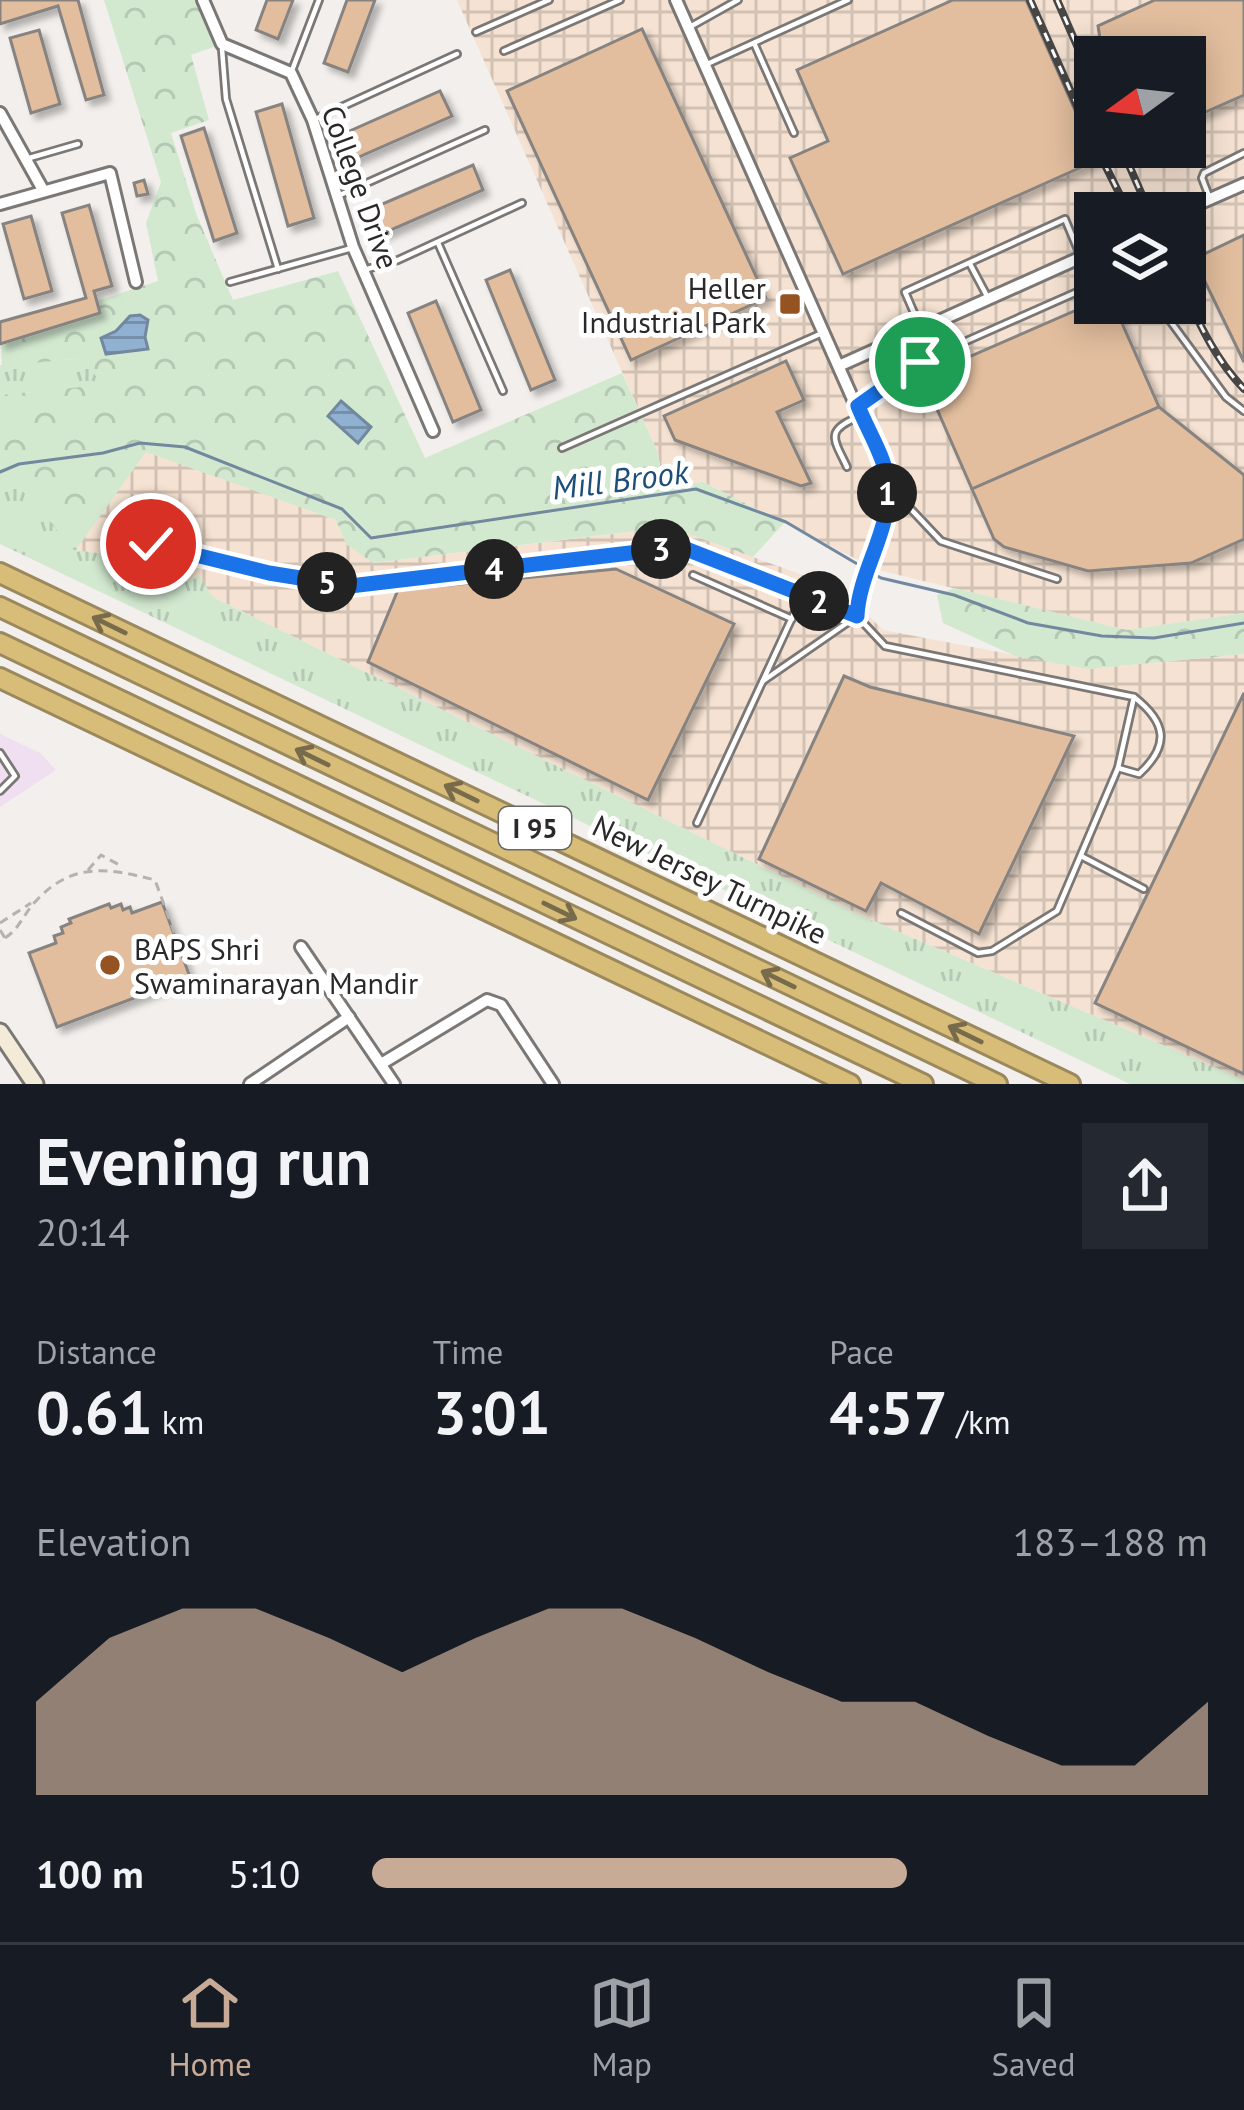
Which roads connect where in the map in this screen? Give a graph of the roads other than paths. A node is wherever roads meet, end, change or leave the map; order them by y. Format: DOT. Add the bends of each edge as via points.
graph roads {
  1 [pos="203,0"];
  2 [pos="319,0"];
  3 [pos="549,0"];
  4 [pos="620,0"];
  5 [pos="676,0"];
  6 [pos="738,0"];
  7 [pos="848,0"];
  8 [pos="688,28"];
  9 [pos="476,32"];
  10 [pos="754,43"];
  11 [pos="222,44"];
  12 [pos="504,51"];
  13 [pos="457,54"];
  14 [pos="705,65"];
  15 [pos="291,73"];
  16 [pos="0,113"];
  17 [pos="313,120"];
  18 [pos="484,130"];
  19 [pos="794,133"];
  20 [pos="78,144"];
  21 [pos="1244,153"];
  22 [pos="26,159"];
  23 [pos="1244,184"];
  24 [pos="43,190"];
  25 [pos="334,197"];
  26 [pos="1210,199"];
  27 [pos="1206,201"];
  28 [pos="522,203"];
  29 [pos="0,204"];
  30 [pos="1074,239"];
  31 [pos="438,243"];
  32 [pos="353,248"];
  33 [pos="1074,261"];
  34 [pos="970,264"];
  35 [pos="278,269"];
  36 [pos="364,270"];
  37 [pos="230,282"];
  38 [pos="136,283"];
  39 [pos="1074,293"];
  40 [pos="988,299"];
  41 [pos="1172,324"];
  42 [pos="921,329"];
  43 [pos="825,331"];
  44 [pos="841,365"];
  45 [pos="503,392"];
  46 [pos="860,411"];
  47 [pos="1244,411"];
  48 [pos="434,431"];
  49 [pos="562,448"];
  50 [pos="847,467"];
  51 [pos="887,500"];
  52 [pos="881,535"];
  53 [pos="151,544"];
  54 [pos="0,573"];
  55 [pos="693,574"];
  56 [pos="1058,579"];
  57 [pos="803,594"];
  58 [pos="0,607"];
  59 [pos="857,616"];
  60 [pos="792,619"];
  61 [pos="0,643"];
  62 [pos="0,678"];
  63 [pos="763,682"];
  64 [pos="1134,697"];
  65 [pos="0,753"];
  66 [pos="1118,768"];
  67 [pos="0,791"];
  68 [pos="698,823"];
  69 [pos="1083,857"];
  70 [pos="1144,889"];
  71 [pos="902,913"];
  72 [pos="301,947"];
  73 [pos="834,971"];
  74 [pos="821,1000"];
  75 [pos="350,1017"];
  76 [pos="808,1029"];
  77 [pos="0,1032"];
  78 [pos="5,1047"];
  79 [pos="795,1058"];
  80 [pos="381,1064"];
  81 [pos="33,1083"];
  82 [pos="250,1084"];
  83 [pos="394,1084"];
  84 [pos="553,1084"];
  85 [pos="850,1084"];
  86 [pos="923,1084"];
  87 [pos="997,1084"];
  88 [pos="1070,1084"];
  1 -- 11 [label="street"];
  2 -- 15 [label="lane"];
  3 -- 9 [label="lane"];
  4 -- 12 [label="lane"];
  5 -- 8 [label="street"];
  6 -- 8 [label="lane"];
  7 -- 10 [label="lane"];
  8 -- 14 [label="street"];
  10 -- 14 [label="lane"];
  10 -- 19 [label="lane"];
  11 -- 15 [label="street"];
  11 -- 35 [label="lane" via="226,99"];
  13 -- 17 [label="lane"];
  14 -- 43 [label="street"];
  15 -- 17 [label="street, College Drive"];
  16 -- 22 [label="street"];
  17 -- 25 [label="street, College Drive"];
  18 -- 25 [label="lane"];
  20 -- 22 [label="lane"];
  21 -- 26 [label="lane" via="1204,173"];
  22 -- 24 [label="street"];
  23 -- 26 [label="street"];
  24 -- 29 [label="street"];
  24 -- 38 [label="street" via="110,173"];
  25 -- 32 [label="street, College Drive"];
  26 -- 27 [label="street"];
  28 -- 31 [label="lane"];
  30 -- 34 [label="lane" via="1065,219"];
  31 -- 36 [label="lane"];
  31 -- 45 [label="lane"];
  32 -- 35 [label="lane"];
  32 -- 36 [label="street, College Drive"];
  33 -- 40 [label="street"];
  34 -- 40 [label="lane"];
  34 -- 42 [label="lane" via="905,292"];
  35 -- 37 [label="lane"];
  36 -- 48 [label="street, College Drive"];
  39 -- 46 [label="lane" via="920,362"];
  40 -- 42 [label="street"];
  41 -- 47 [label="lane"];
  42 -- 44 [label="street"];
  43 -- 44 [label="street"];
  43 -- 49 [label="lane"];
  44 -- 46 [label="street"];
  46 -- 50 [label="lane" via="835,431"];
  46 -- 51 [label="street" via="887,476"];
  51 -- 52 [label="street"];
  51 -- 56 [label="lane" via="907,505 941,542"];
  52 -- 59 [label="lane"];
  53 -- 57 [label="lane" via="350,586 681,547"];
  73 -- 54 [label="highway, New Jersey Turnpike / I 95, one-way"];
  55 -- 60 [label="lane"];
  57 -- 59 [label="lane"];
  57 -- 60 [label="lane"];
  74 -- 58 [label="highway, New Jersey Turnpike / I 95, one-way"];
  59 -- 63 [label="lane"];
  59 -- 64 [label="lane" via="885,646"];
  60 -- 63 [label="lane"];
  61 -- 76 [label="highway, I 95, one-way"];
  62 -- 79 [label="highway"];
  63 -- 68 [label="lane"];
  64 -- 66 [label="lane"];
  64 -- 66 [label="lane" via="1156,714 1161,740 1139,774"];
  65 -- 67 [label="lane" via="15,776"];
  66 -- 69 [label="lane"];
  69 -- 70 [label="lane"];
  69 -- 71 [label="lane" via="1058,911 992,951 978,953"];
  72 -- 75 [label="street"];
  73 -- 74 [label="lane"];
  88 -- 73 [label="highway, New Jersey Turnpike / I 95, one-way"];
  74 -- 87 [label="highway, New Jersey Turnpike / I 95"];
  75 -- 80 [label="street"];
  75 -- 82 [label="street"];
  76 -- 79 [label="lane"];
  76 -- 86 [label="highway, I 95"];
  77 -- 78 [label="main road"];
  78 -- 81 [label="main road"];
  79 -- 85 [label="highway"];
  80 -- 83 [label="street"];
  80 -- 84 [label="street" via="487,1000 501,1005"];
}
